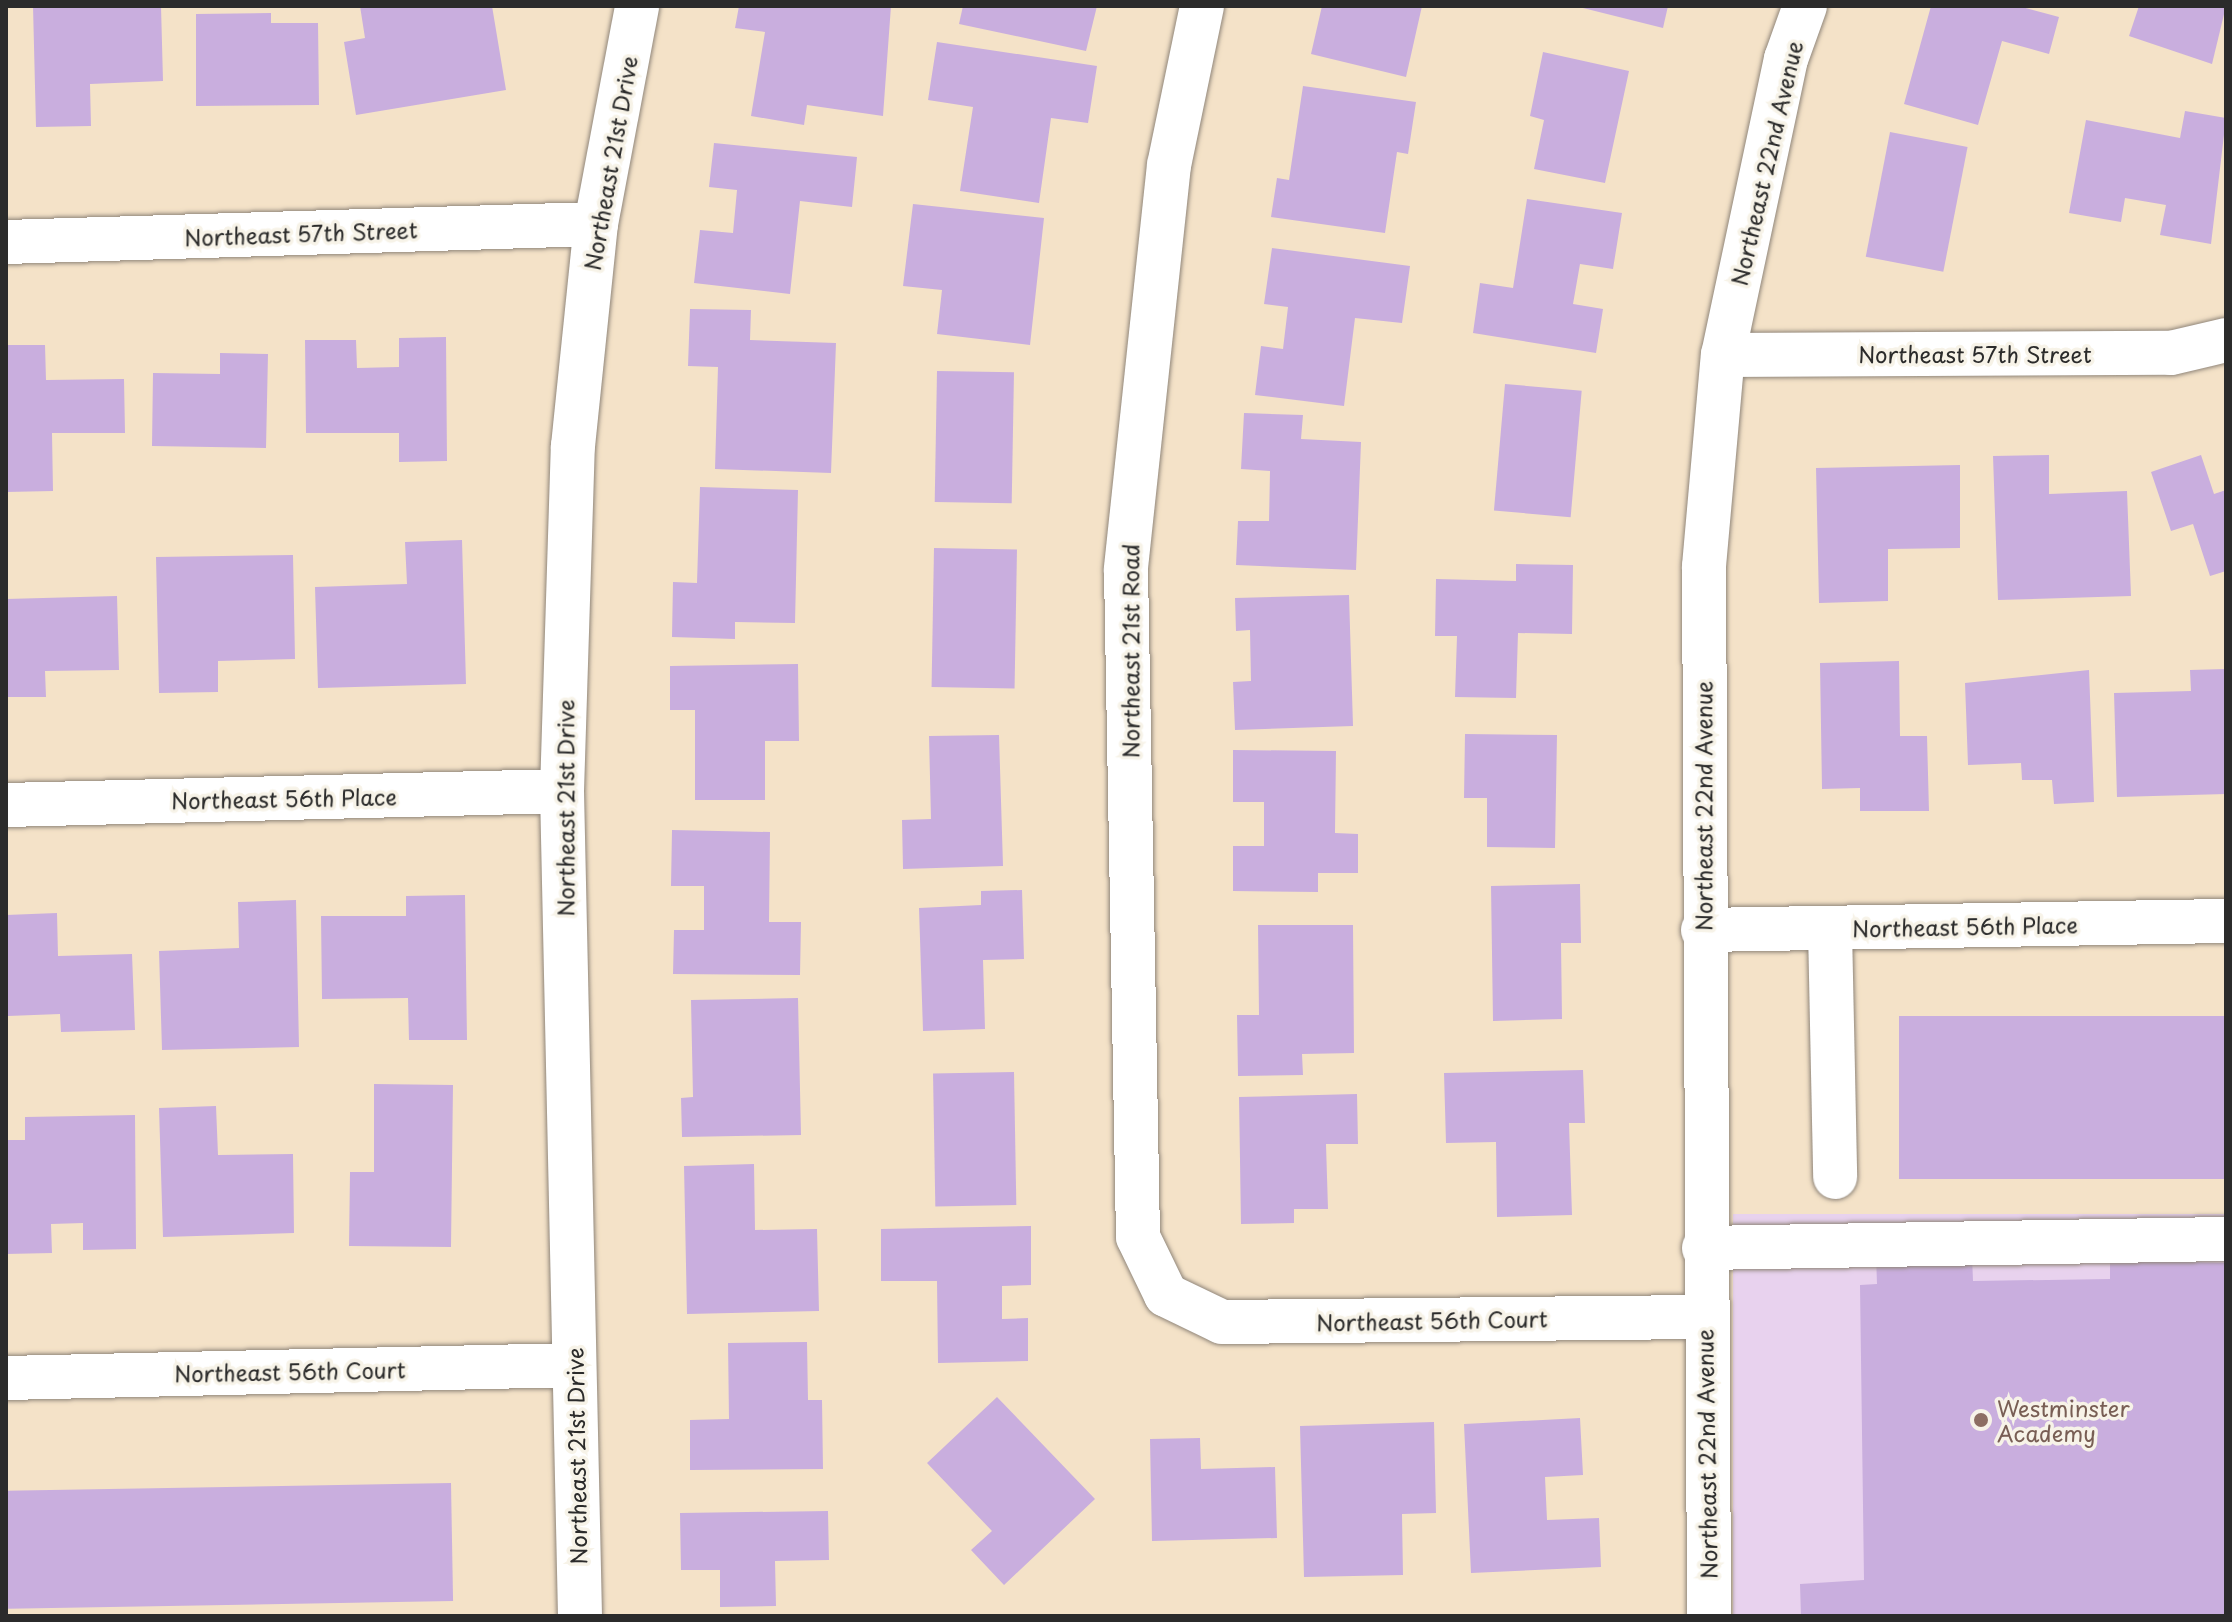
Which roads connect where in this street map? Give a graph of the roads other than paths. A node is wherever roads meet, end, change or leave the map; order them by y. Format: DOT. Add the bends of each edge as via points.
graph roads {
  1 [pos="637,6"];
  2 [pos="1202,6"];
  3 [pos="1805,6"];
  4 [pos="596,224"];
  5 [pos="6,242"];
  6 [pos="2226,340"];
  7 [pos="1723,355"];
  8 [pos="562,791"];
  9 [pos="6,805"];
  10 [pos="2226,921"];
  11 [pos="1830,929"];
  12 [pos="1703,930"];
  13 [pos="1835,1177"];
  14 [pos="2226,1239"];
  15 [pos="1704,1248"];
  16 [pos="1166,1295"];
  17 [pos="1704,1317"];
  18 [pos="573,1365"];
  19 [pos="6,1378"];
  20 [pos="580,1616"];
  21 [pos="1709,1616"];
  1 -- 4 [label="street, Northeast 21st Drive"];
  2 -- 16 [label="street, Northeast 21st Road" via="1169,165 1126,570 1138,1237"];
  3 -- 7 [label="street, Northeast 22nd Avenue" via="1786,59"];
  4 -- 5 [label="street, Northeast 57th Street"];
  4 -- 8 [label="street, Northeast 21st Drive" via="573,446"];
  6 -- 7 [label="street, Northeast 57th Street" via="2171,353"];
  7 -- 12 [label="street, Northeast 22nd Avenue" via="1704,566"];
  8 -- 9 [label="street, Northeast 56th Place"];
  8 -- 18 [label="street, Northeast 21st Drive"];
  10 -- 11 [label="street, Northeast 56th Place"];
  11 -- 12 [label="street, Northeast 56th Place"];
  11 -- 13 [label="street"];
  12 -- 15 [label="street, Northeast 22nd Avenue"];
  14 -- 15 [label="street"];
  15 -- 17 [label="street, Northeast 22nd Avenue"];
  16 -- 17 [label="street, Northeast 56th Court" via="1222,1322"];
  17 -- 21 [label="street, Northeast 22nd Avenue"];
  18 -- 19 [label="street, Northeast 56th Court"];
  18 -- 20 [label="street, Northeast 21st Drive"];
}
